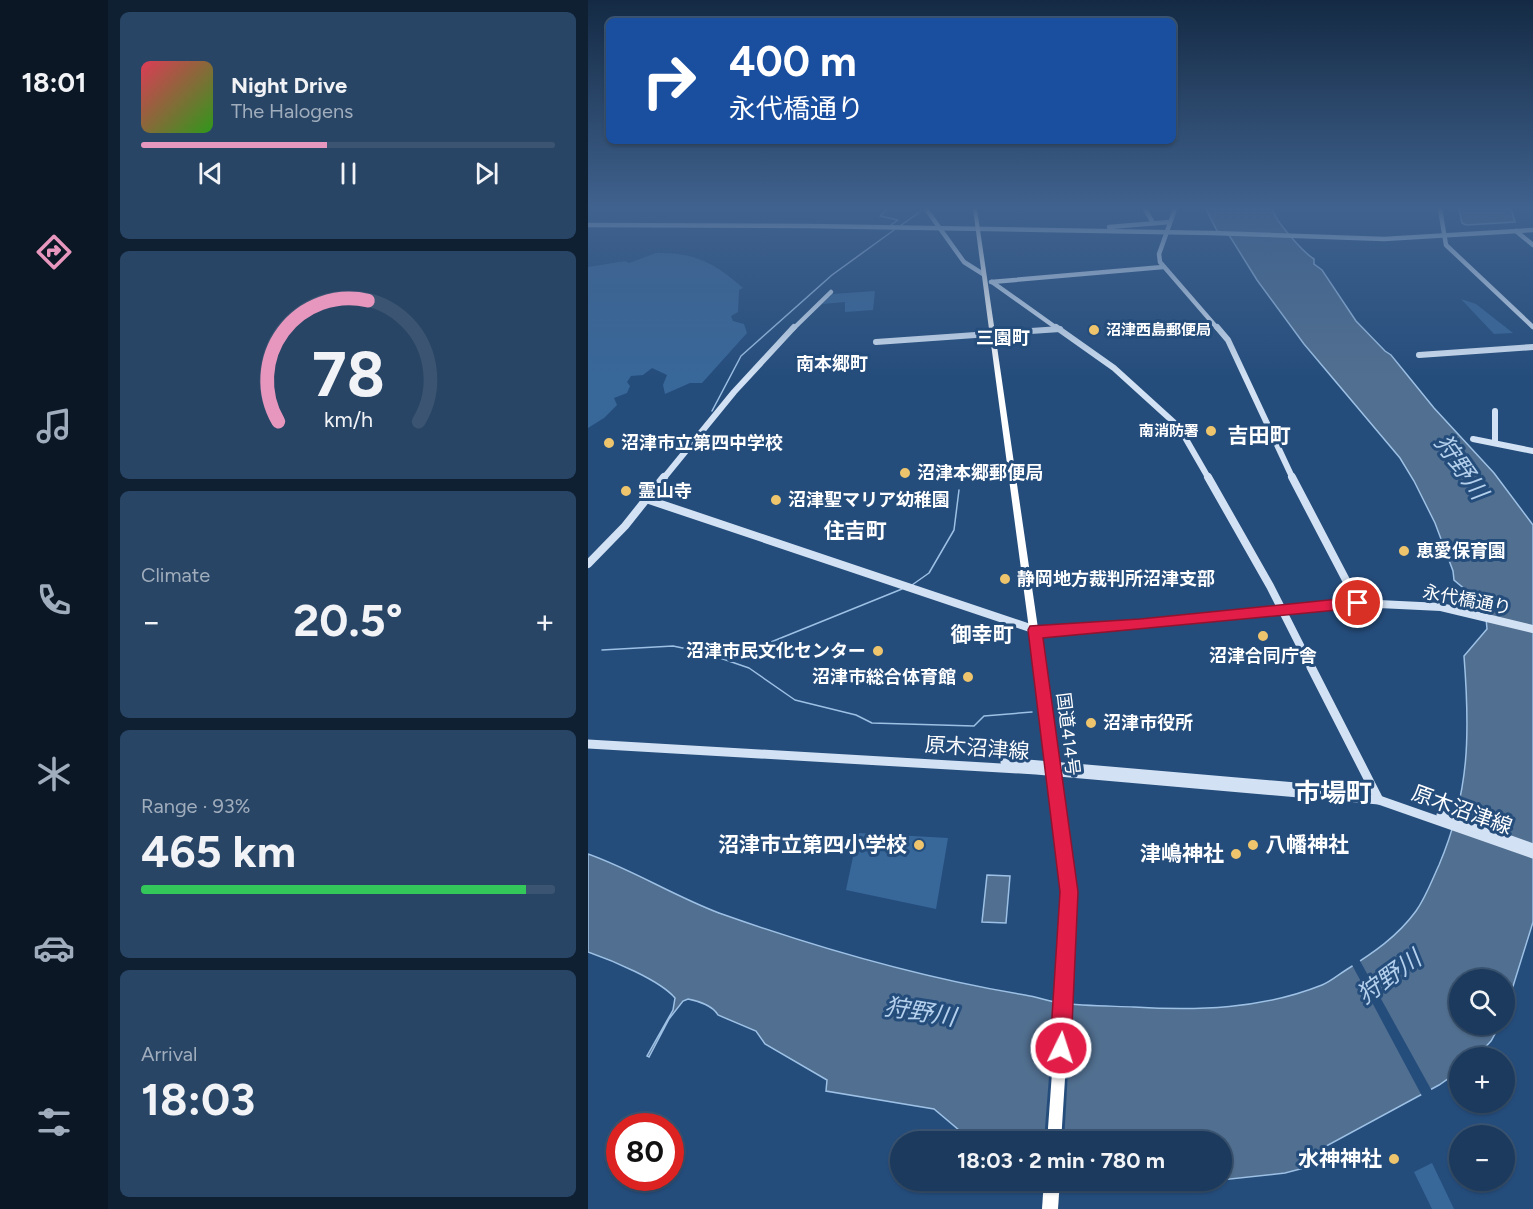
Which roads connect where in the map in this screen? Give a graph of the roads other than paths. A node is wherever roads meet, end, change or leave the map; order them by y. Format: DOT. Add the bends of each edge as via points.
graph roads {
  1 [pos="969,265"];
  2 [pos="982,265"];
  3 [pos="986,265"];
  4 [pos="1468,265"];
  5 [pos="1163,267"];
  6 [pos="983,274"];
  7 [pos="989,282"];
  8 [pos="831,292"];
  9 [pos="1533,327"];
  10 [pos="1060,329"];
  11 [pos="993,334"];
  12 [pos="876,342"];
  13 [pos="1533,347"];
  14 [pos="1419,355"];
  15 [pos="1495,411"];
  16 [pos="1473,439"];
  17 [pos="1496,443"];
  18 [pos="1533,451"];
  19 [pos="646,499"];
  20 [pos="588,564"];
  21 [pos="1358,603"];
  22 [pos="1283,610"];
  23 [pos="1035,630"];
  24 [pos="1533,630"];
  25 [pos="588,739"];
  26 [pos="588,744"];
  27 [pos="1053,769"];
  28 [pos="1377,797"];
  29 [pos="1415,809"];
  30 [pos="1533,848"];
  31 [pos="1533,854"];
  32 [pos="1055,1131"];
  33 [pos="1051,1191"];
  34 [pos="1050,1209"];
  1 -- 6 [label="street"];
  2 -- 6 [label="highway, 国道414号"];
  3 -- 7 [label="highway, 国道414号"];
  4 -- 9 [label="street"];
  5 -- 7 [label="street"];
  5 -- 21 [label="street" via="1228,340 1276,446"];
  6 -- 11 [label="highway, 国道414号"];
  7 -- 10 [label="street"];
  7 -- 11 [label="highway, 国道414号"];
  8 -- 19 [label="street" via="790,330"];
  10 -- 11 [label="street"];
  10 -- 22 [label="street" via="1114,368 1179,427"];
  11 -- 12 [label="street"];
  11 -- 23 [label="highway, 国道414号"];
  13 -- 14 [label="street"];
  15 -- 17 [label="street"];
  16 -- 17 [label="street"];
  17 -- 18 [label="street"];
  19 -- 20 [label="street" via="619,534"];
  19 -- 23 [label="street, 永代橋通り"];
  21 -- 22 [label="street, 永代橋通り"];
  21 -- 24 [label="street, 永代橋通り" via="1424,604"];
  22 -- 23 [label="street, 永代橋通り" via="1045,633"];
  22 -- 28 [label="street"];
  23 -- 27 [label="highway, 国道414号"];
  25 -- 27 [label="street, 原木沼津線"];
  26 -- 27 [label="street, 原木沼津線"];
  27 -- 28 [label="street, 原木沼津線"];
  27 -- 32 [label="highway, 国道414号" via="1069,892"];
  28 -- 29 [label="street, 原木沼津線"];
  29 -- 30 [label="street, 原木沼津線"];
  29 -- 31 [label="street, 原木沼津線"];
  33 -- 34 [label="highway"];
}
